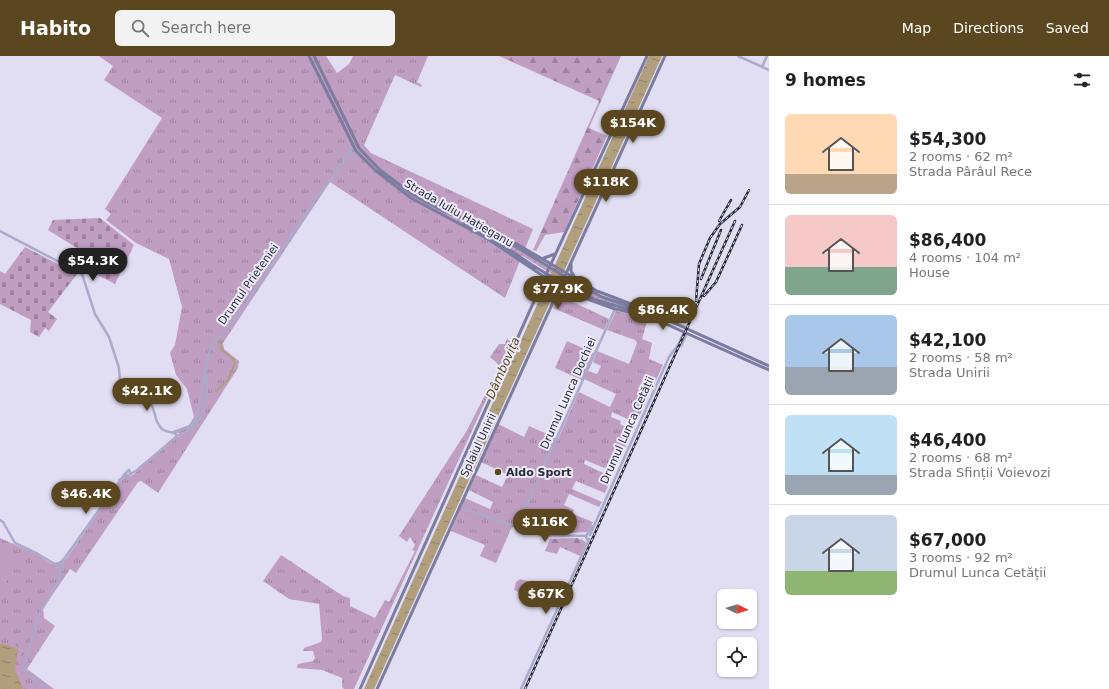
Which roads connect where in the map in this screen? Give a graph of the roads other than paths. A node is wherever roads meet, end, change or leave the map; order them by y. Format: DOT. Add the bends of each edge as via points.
graph roads {
  1 [pos="309,56"];
  2 [pos="314,56"];
  3 [pos="647,56"];
  4 [pos="664,56"];
  5 [pos="738,56"];
  6 [pos="767,56"];
  7 [pos="762,67"];
  8 [pos="769,70"];
  9 [pos="355,145"];
  10 [pos="358,154"];
  11 [pos="348,156"];
  12 [pos="452,217"];
  13 [pos="0,231"];
  14 [pos="556,254"];
  15 [pos="542,258"];
  16 [pos="571,262"];
  17 [pos="552,263"];
  18 [pos="536,272"];
  19 [pos="567,272"];
  20 [pos="545,277"];
  21 [pos="576,279"];
  22 [pos="560,286"];
  23 [pos="570,290"];
  24 [pos="539,291"];
  25 [pos="556,296"];
  26 [pos="615,309"];
  27 [pos="648,314"];
  28 [pos="686,332"];
  29 [pos="677,346"];
  30 [pos="207,365"];
  31 [pos="764,366"];
  32 [pos="769,366"];
  33 [pos="769,370"];
  34 [pos="173,435"];
  35 [pos="459,507"];
  36 [pos="2,521"];
  37 [pos="516,528"];
  38 [pos="587,537"];
  39 [pos="60,565"];
  40 [pos="47,689"];
  41 [pos="360,689"];
  42 [pos="377,689"];
  43 [pos="521,689"];
  1 -- 9 [label="main road, Strada Iuliu Hațieganu"];
  2 -- 9 [label="main road, Strada Iuliu Hațieganu"];
  3 -- 14 [label="main road, Splaiul Unirii"];
  4 -- 16 [label="main road, Splaiul Unirii"];
  5 -- 7 [label="street"];
  6 -- 7 [label="street"];
  7 -- 8 [label="street"];
  9 -- 10 [label="main road, Strada Iuliu Hațieganu"];
  9 -- 11 [label="street, Drumul Prieteniei"];
  9 -- 12 [label="main road, Strada Iuliu Hațieganu" via="398,184"];
  10 -- 11 [label="street"];
  10 -- 12 [label="main road, Strada Iuliu Hațieganu" via="402,192 425,206"];
  11 -- 30 [label="street, Drumul Prieteniei" via="237,316 214,343"];
  12 -- 15 [label="main road, Strada Iuliu Hațieganu" via="480,223"];
  12 -- 18 [label="main road, Strada Iuliu Hațieganu"];
  12 -- 23 [label="main road, bridge" via="489,236"];
  12 -- 27 [label="main road, bridge" via="489,231 602,297"];
  13 -- 34 [label="street" via="82,274 95,314 109,337 119,368 120,384 136,388 146,394 151,401 158,424"];
  14 -- 15 [label="main road" via="550,258"];
  14 -- 17 [label="main road, Splaiul Unirii"];
  15 -- 17 [label="main road, Strada Iuliu Hațieganu"];
  16 -- 19 [label="main road, Splaiul Unirii"];
  16 -- 21 [label="main road" via="571,272"];
  17 -- 19 [label="main road, Strada Iuliu Hațieganu"];
  17 -- 20 [label="main road, Splaiul Unirii"];
  18 -- 20 [label="main road, Strada Iuliu Hațieganu"];
  18 -- 24 [label="main road" via="541,280"];
  19 -- 21 [label="main road, Strada Iuliu Hațieganu"];
  19 -- 22 [label="main road, Splaiul Unirii"];
  20 -- 22 [label="main road, Strada Iuliu Hațieganu"];
  20 -- 24 [label="main road, Splaiul Unirii"];
  21 -- 27 [label="main road, Strada Iuliu Hațieganu" via="596,291 639,306"];
  22 -- 23 [label="main road, Strada Iuliu Hațieganu"];
  22 -- 25 [label="main road, Splaiul Unirii"];
  23 -- 25 [label="main road" via="562,291"];
  23 -- 26 [label="main road" via="589,301"];
  23 -- 27 [label="main road"];
  24 -- 41 [label="main road, Splaiul Unirii"];
  25 -- 35 [label="main road, Splaiul Unirii"];
  26 -- 27 [label="main road"];
  26 -- 37 [label="street, Drumul Lunca Dochiei"];
  27 -- 28 [label="main road"];
  27 -- 31 [label="main road"];
  28 -- 29 [label="street, Drumul Lunca Cetății"];
  28 -- 29 [label="street" via="681,346"];
  28 -- 31 [label="main road"];
  29 -- 38 [label="street, Drumul Lunca Cetății" via="669,357"];
  30 -- 34 [label="street, Drumul Prieteniei" via="196,420 189,427"];
  30 -- 34 [label="street" via="202,417 193,429 180,435"];
  31 -- 32 [label="main road"];
  31 -- 33 [label="main road"];
  34 -- 39 [label="street" via="138,468 120,480"];
  35 -- 37 [label="street"];
  35 -- 42 [label="main road, Splaiul Unirii"];
  36 -- 39 [label="street" via="15,543"];
  37 -- 38 [label="street" via="548,537"];
  38 -- 43 [label="street, Drumul Lunca Cetății" via="587,548"];
  39 -- 40 [label="street" via="60,577 37,618 24,668 27,675"];
}
